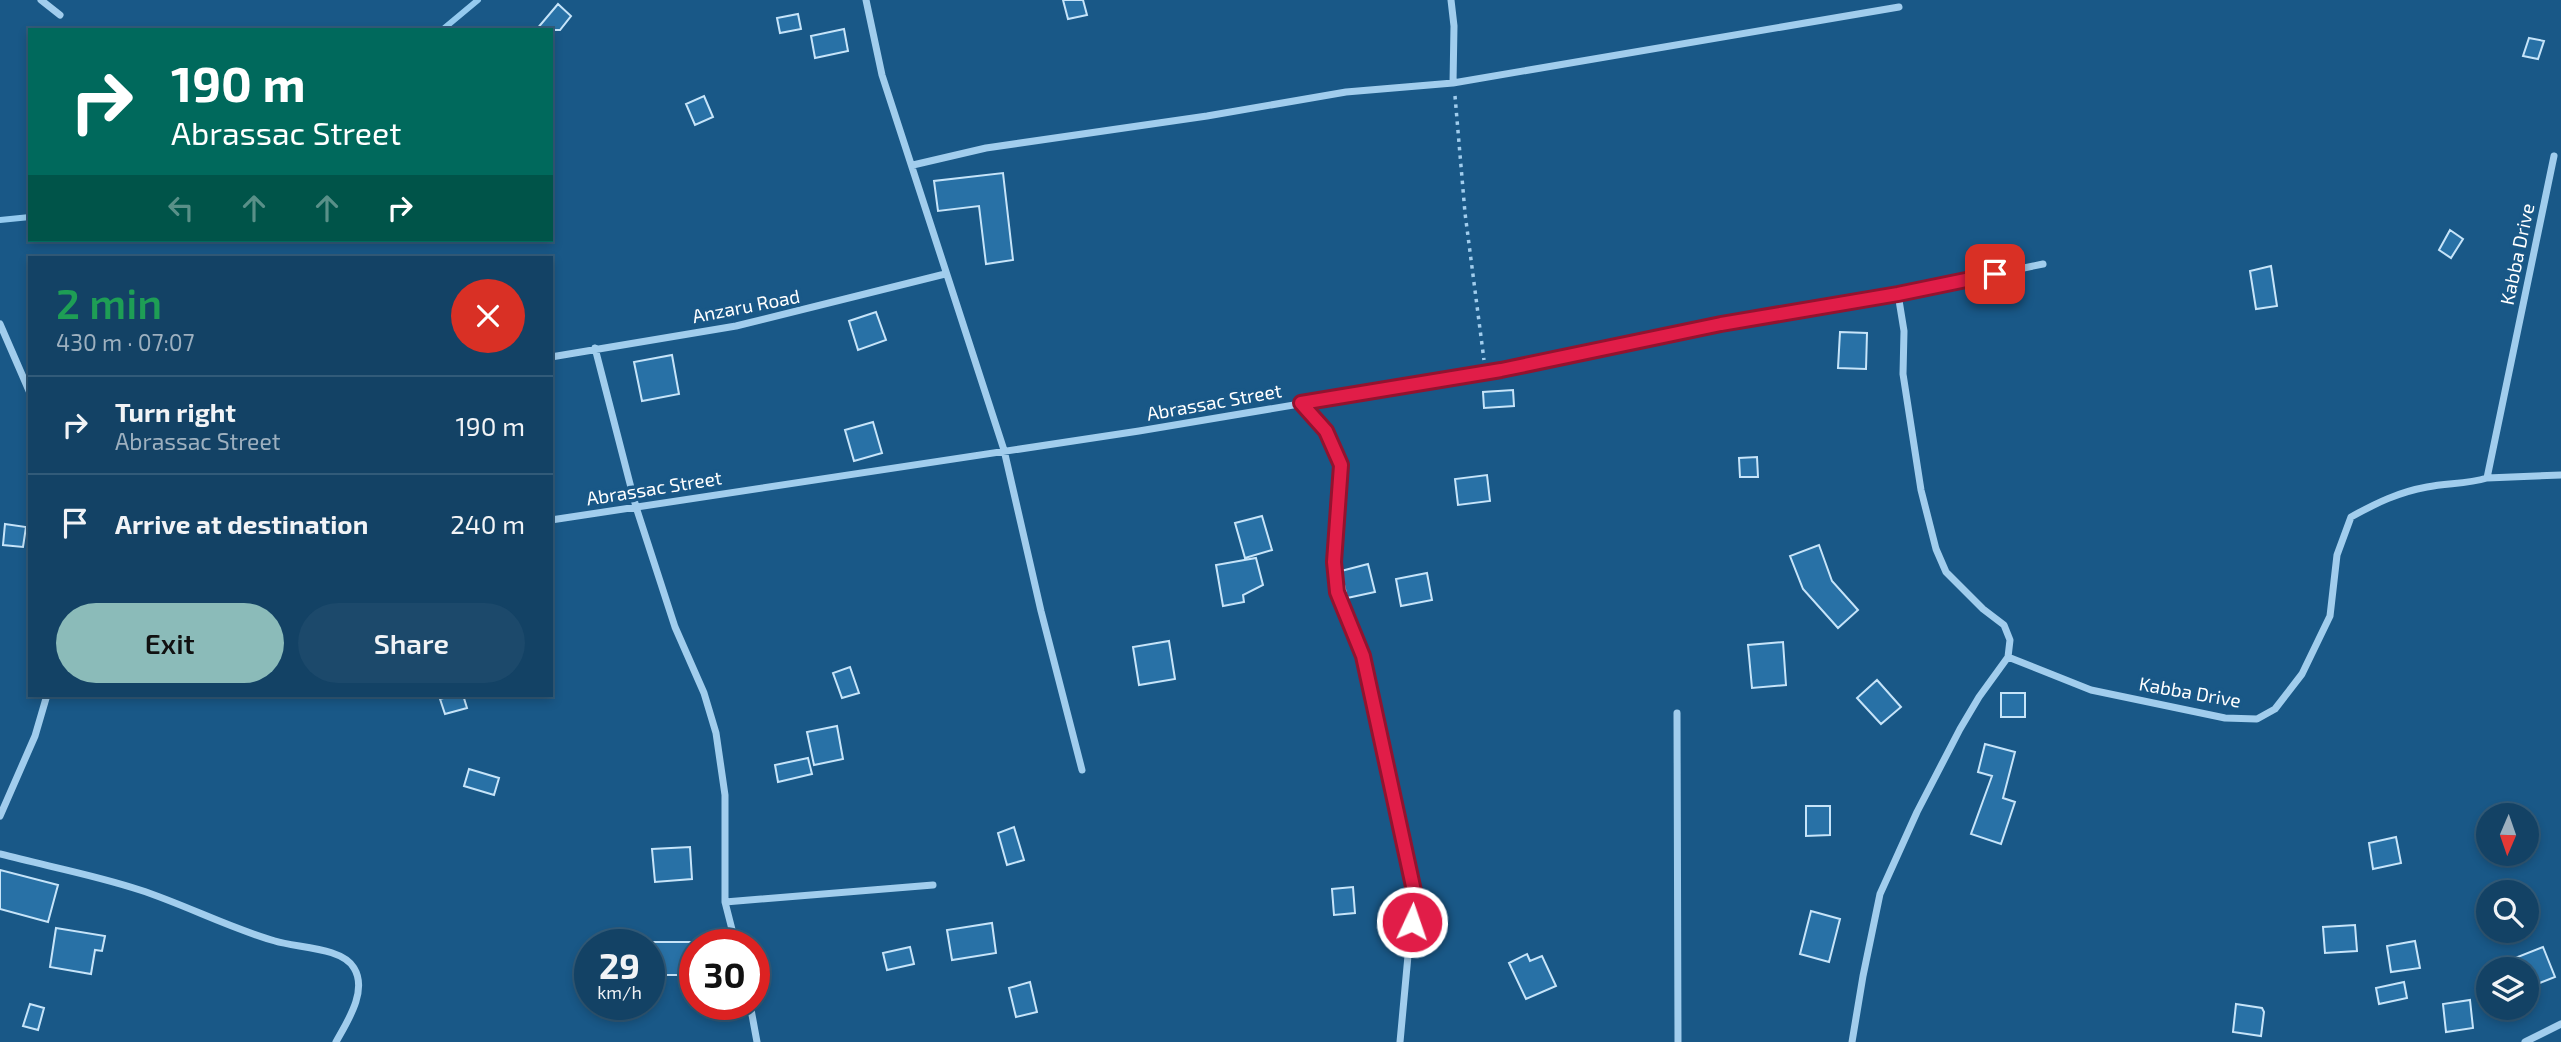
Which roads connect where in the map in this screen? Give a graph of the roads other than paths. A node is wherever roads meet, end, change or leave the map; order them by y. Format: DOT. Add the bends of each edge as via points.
graph roads {
  1 [pos="41,0"];
  2 [pos="866,0"];
  3 [pos="1451,0"];
  4 [pos="1899,7"];
  5 [pos="60,15"];
  6 [pos="1453,83"];
  7 [pos="2554,156"];
  8 [pos="914,165"];
  9 [pos="2043,264"];
  10 [pos="945,274"];
  11 [pos="1898,294"];
  12 [pos="0,324"];
  13 [pos="595,348"];
  14 [pos="553,357"];
  15 [pos="28,388"];
  16 [pos="1301,403"];
  17 [pos="1004,450"];
  18 [pos="2561,475"];
  19 [pos="2487,478"];
  20 [pos="636,507"];
  21 [pos="553,520"];
  22 [pos="2008,657"];
  23 [pos="46,697"];
  24 [pos="1677,713"];
  25 [pos="1083,770"];
  26 [pos="0,816"];
  27 [pos="0,854"];
  28 [pos="933,885"];
  29 [pos="725,902"];
  30 [pos="732,929"];
  31 [pos="753,1020"];
  32 [pos="2561,1024"];
  33 [pos="336,1042"];
  34 [pos="757,1042"];
  35 [pos="1400,1042"];
  36 [pos="1678,1042"];
  37 [pos="1852,1042"];
  38 [pos="2525,1042"];
  1 -- 5 [label="street"];
  2 -- 8 [label="street" via="882,75"];
  3 -- 6 [label="street"];
  4 -- 6 [label="street"];
  6 -- 8 [label="street" via="1346,93 986,148"];
  7 -- 19 [label="street, Kabba Drive"];
  8 -- 10 [label="street"];
  9 -- 11 [label="street, Abrassac Street"];
  10 -- 13 [label="street, Anzaru Road" via="736,326"];
  10 -- 17 [label="street"];
  11 -- 16 [label="street, Abrassac Street" via="1721,324 1485,373"];
  11 -- 22 [label="street" via="1905,387 1921,490 1937,549 1946,572 2004,625 2010,640"];
  12 -- 15 [label="street"];
  13 -- 14 [label="street, Anzaru Road"];
  13 -- 20 [label="street"];
  16 -- 17 [label="street, Abrassac Street"];
  16 -- 35 [label="street" via="1326,431 1341,465 1334,562 1337,592 1363,656 1414,891"];
  17 -- 20 [label="street, Abrassac Street"];
  17 -- 25 [label="street"];
  18 -- 19 [label="street"];
  19 -- 22 [label="street, Kabba Drive" via="2386,498 2351,517 2337,555 2330,616 2302,674 2275,709 2257,719 2224,718 2091,690"];
  20 -- 21 [label="street, Abrassac Street"];
  20 -- 29 [label="street" via="716,733 725,795"];
  22 -- 37 [label="street" via="1960,729 1880,894"];
  23 -- 26 [label="street" via="35,736"];
  24 -- 36 [label="street"];
  27 -- 33 [label="street" via="140,890 275,941 341,954 354,966 359,979 353,1010"];
  28 -- 29 [label="street"];
  29 -- 30 [label="street"];
  31 -- 34 [label="street"];
  32 -- 38 [label="street"];
}
